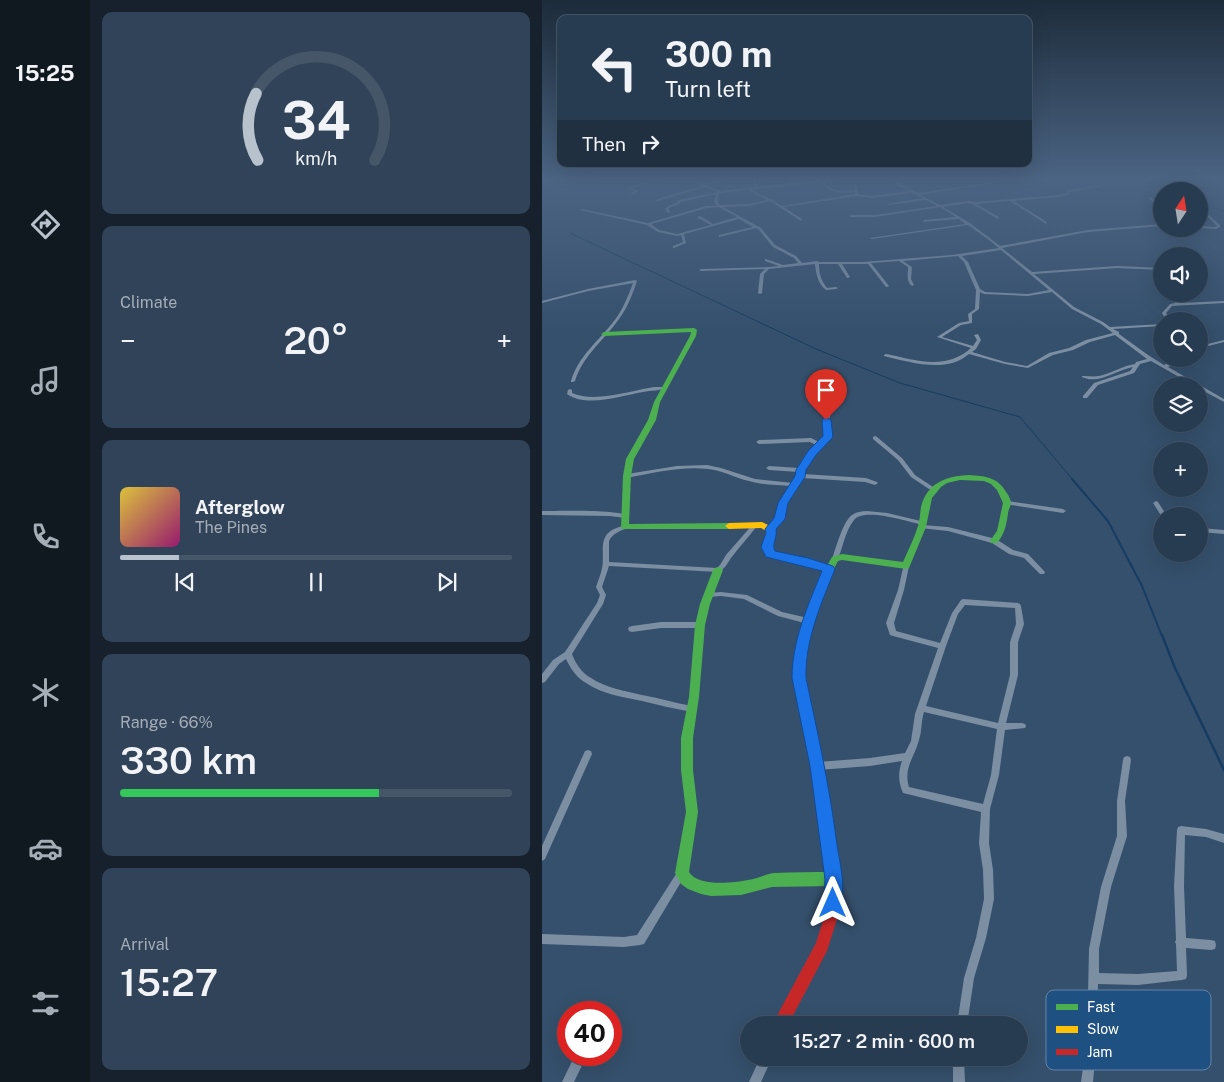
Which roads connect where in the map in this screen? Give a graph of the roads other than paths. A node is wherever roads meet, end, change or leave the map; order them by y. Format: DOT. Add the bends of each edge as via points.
graph roads {
  1 [pos="657,230"];
  2 [pos="690,230"];
  3 [pos="742,230"];
  4 [pos="761,230"];
  5 [pos="924,230"];
  6 [pos="978,230"];
  7 [pos="1094,230"];
  8 [pos="682,233"];
  9 [pos="720,236"];
  10 [pos="872,238"];
  11 [pos="674,247"];
  12 [pos="1001,248"];
  13 [pos="959,255"];
  14 [pos="766,260"];
  15 [pos="899,260"];
  16 [pos="817,262"];
  17 [pos="869,262"];
  18 [pos="839,263"];
  19 [pos="801,264"];
  20 [pos="782,265"];
  21 [pos="769,268"];
  22 [pos="1153,269"];
  23 [pos="701,270"];
  24 [pos="1032,273"];
  25 [pos="848,277"];
  26 [pos="912,285"];
  27 [pos="887,286"];
  28 [pos="836,288"];
  29 [pos="978,290"];
  30 [pos="1052,291"];
  31 [pos="760,293"];
  32 [pos="542,302"];
  33 [pos="1224,302"];
  34 [pos="1176,304"];
  35 [pos="1165,312"];
  36 [pos="1153,326"];
  37 [pos="1110,328"];
  38 [pos="1117,333"];
  39 [pos="604,334"];
  40 [pos="976,335"];
  41 [pos="1224,341"];
  42 [pos="1208,345"];
  43 [pos="974,348"];
  44 [pos="969,353"];
  45 [pos="886,355"];
  46 [pos="1151,358"];
  47 [pos="1136,365"];
  48 [pos="1167,367"];
  49 [pos="1084,377"];
  50 [pos="573,381"];
  51 [pos="664,388"];
  52 [pos="570,390"];
  53 [pos="1085,397"];
  54 [pos="1224,401"];
  55 [pos="831,406"];
  56 [pos="875,438"];
  57 [pos="760,442"];
  58 [pos="819,444"];
  59 [pos="769,468"];
  60 [pos="801,473"];
  61 [pos="627,476"];
  62 [pos="875,483"];
  63 [pos="793,485"];
  64 [pos="931,488"];
  65 [pos="1007,503"];
  66 [pos="1156,503"];
  67 [pos="1158,507"];
  68 [pos="1063,511"];
  69 [pos="542,513"];
  70 [pos="625,516"];
  71 [pos="755,525"];
  72 [pos="923,525"];
  73 [pos="625,527"];
  74 [pos="770,529"];
  75 [pos="1208,531"];
  76 [pos="1224,532"];
  77 [pos="994,541"];
  78 [pos="835,559"];
  79 [pos="606,564"];
  80 [pos="906,566"];
  81 [pos="829,569"];
  82 [pos="718,570"];
  83 [pos="1042,572"];
  84 [pos="709,595"];
  85 [pos="808,621"];
  86 [pos="700,625"];
  87 [pos="632,629"];
  88 [pos="942,646"];
  89 [pos="568,654"];
  90 [pos="542,680"];
  91 [pos="921,708"];
  92 [pos="692,709"];
  93 [pos="1022,726"];
  94 [pos="1001,727"];
  95 [pos="588,754"];
  96 [pos="908,756"];
  97 [pos="1127,760"];
  98 [pos="818,766"];
  99 [pos="986,809"];
  100 [pos="1224,839"];
  101 [pos="542,856"];
  102 [pos="682,872"];
  103 [pos="833,879"];
  104 [pos="542,939"];
  105 [pos="1180,942"];
  106 [pos="1211,945"];
  107 [pos="1094,978"];
  108 [pos="1094,990"];
  109 [pos="783,1016"];
  110 [pos="963,1016"];
  111 [pos="576,1066"];
  112 [pos="762,1066"];
  113 [pos="959,1066"];
  114 [pos="568,1082"];
  115 [pos="755,1082"];
  116 [pos="959,1082"];
  1 -- 8 [label="street"];
  2 -- 8 [label="street"];
  3 -- 9 [label="street"];
  4 -- 19 [label="street" via="774,246"];
  5 -- 10 [label="street"];
  6 -- 12 [label="street"];
  7 -- 12 [label="street"];
  8 -- 11 [label="street" via="685,242"];
  12 -- 13 [label="street"];
  12 -- 24 [label="street"];
  13 -- 15 [label="street"];
  13 -- 29 [label="street" via="966,262"];
  14 -- 20 [label="street"];
  15 -- 17 [label="street"];
  15 -- 26 [label="street" via="910,267"];
  16 -- 18 [label="street"];
  16 -- 19 [label="street"];
  16 -- 28 [label="street" via="816,272 822,285 826,289"];
  17 -- 18 [label="street"];
  17 -- 27 [label="street"];
  18 -- 25 [label="street"];
  19 -- 20 [label="street"];
  20 -- 21 [label="street"];
  21 -- 23 [label="street"];
  21 -- 31 [label="street" via="762,274"];
  22 -- 24 [label="street" via="1117,267"];
  24 -- 30 [label="street"];
  29 -- 30 [label="street" via="1024,295"];
  29 -- 43 [label="street" via="977,308 970,314 971,322 960,324 940,337"];
  30 -- 37 [label="street" via="1073,308"];
  32 -- 39 [label="street" via="635,281 624,308"];
  33 -- 34 [label="street"];
  34 -- 35 [label="street"];
  36 -- 37 [label="street"];
  37 -- 38 [label="street"];
  38 -- 44 [label="street" via="1051,354 1028,367"];
  38 -- 46 [label="street"];
  39 -- 50 [label="street" via="576,368"];
  39 -- 51 [label="street" via="694,330"];
  40 -- 43 [label="street" via="979,340"];
  41 -- 42 [label="street"];
  43 -- 44 [label="street"];
  44 -- 45 [label="street" via="935,365"];
  46 -- 47 [label="street"];
  47 -- 49 [label="street" via="1095,380"];
  47 -- 53 [label="street" via="1136,370 1120,378 1096,384"];
  48 -- 54 [label="street"];
  51 -- 52 [label="street" via="590,399 573,397"];
  51 -- 61 [label="street" via="656,402 652,420 630,459"];
  55 -- 58 [label="street" via="826,420 828,437"];
  56 -- 64 [label="street" via="900,459 913,476"];
  57 -- 58 [label="street" via="812,440"];
  58 -- 60 [label="street"];
  59 -- 60 [label="street"];
  60 -- 62 [label="street"];
  60 -- 63 [label="street"];
  61 -- 63 [label="street" via="707,467 755,481"];
  61 -- 70 [label="street"];
  63 -- 74 [label="street" via="783,503 780,519"];
  64 -- 65 [label="street" via="948,479 982,478 999,484"];
  64 -- 72 [label="street"];
  65 -- 68 [label="street"];
  65 -- 77 [label="street" via="1002,532"];
  66 -- 67 [label="street"];
  69 -- 70 [label="street"];
  70 -- 73 [label="street"];
  71 -- 73 [label="street"];
  71 -- 74 [label="street"];
  71 -- 82 [label="street"];
  72 -- 77 [label="street"];
  72 -- 78 [label="street" via="896,517 860,513 852,517"];
  72 -- 80 [label="street"];
  73 -- 79 [label="street" via="608,534 604,540"];
  74 -- 81 [label="street" via="772,533 767,547 770,554"];
  75 -- 76 [label="street"];
  77 -- 83 [label="street" via="1011,552 1026,556"];
  78 -- 80 [label="street" via="842,557"];
  78 -- 81 [label="street"];
  79 -- 82 [label="street"];
  79 -- 89 [label="street" via="599,587 603,595 600,604"];
  80 -- 88 [label="street" via="890,623 893,632"];
  81 -- 85 [label="street"];
  82 -- 84 [label="street"];
  84 -- 85 [label="street" via="745,598 780,614"];
  84 -- 86 [label="street"];
  85 -- 98 [label="street" via="799,678"];
  86 -- 87 [label="street" via="661,624"];
  86 -- 92 [label="street"];
  88 -- 91 [label="street"];
  88 -- 94 [label="street" via="963,602 1018,606 1020,624 1014,642 1014,675"];
  89 -- 90 [label="street" via="556,662"];
  89 -- 92 [label="street" via="578,674 591,683 613,692"];
  91 -- 94 [label="street"];
  91 -- 96 [label="street"];
  92 -- 102 [label="street" via="686,760 692,812"];
  93 -- 94 [label="street"];
  94 -- 99 [label="street" via="995,775"];
  95 -- 101 [label="street"];
  96 -- 98 [label="street"];
  96 -- 99 [label="street" via="904,765 903,785 906,790"];
  97 -- 107 [label="street" via="1121,801 1122,836 1106,887 1094,949"];
  98 -- 103 [label="street"];
  99 -- 110 [label="street" via="984,843 989,899 968,978"];
  100 -- 105 [label="street" via="1181,830"];
  102 -- 103 [label="street" via="684,880 692,886 717,889 748,887 772,880"];
  102 -- 104 [label="street" via="640,940"];
  103 -- 109 [label="street" via="833,903 827,932"];
  105 -- 106 [label="street"];
  105 -- 107 [label="street" via="1182,975 1122,981"];
  107 -- 108 [label="street"];
  111 -- 114 [label="street"];
  112 -- 115 [label="street"];
  113 -- 116 [label="street"];
}
